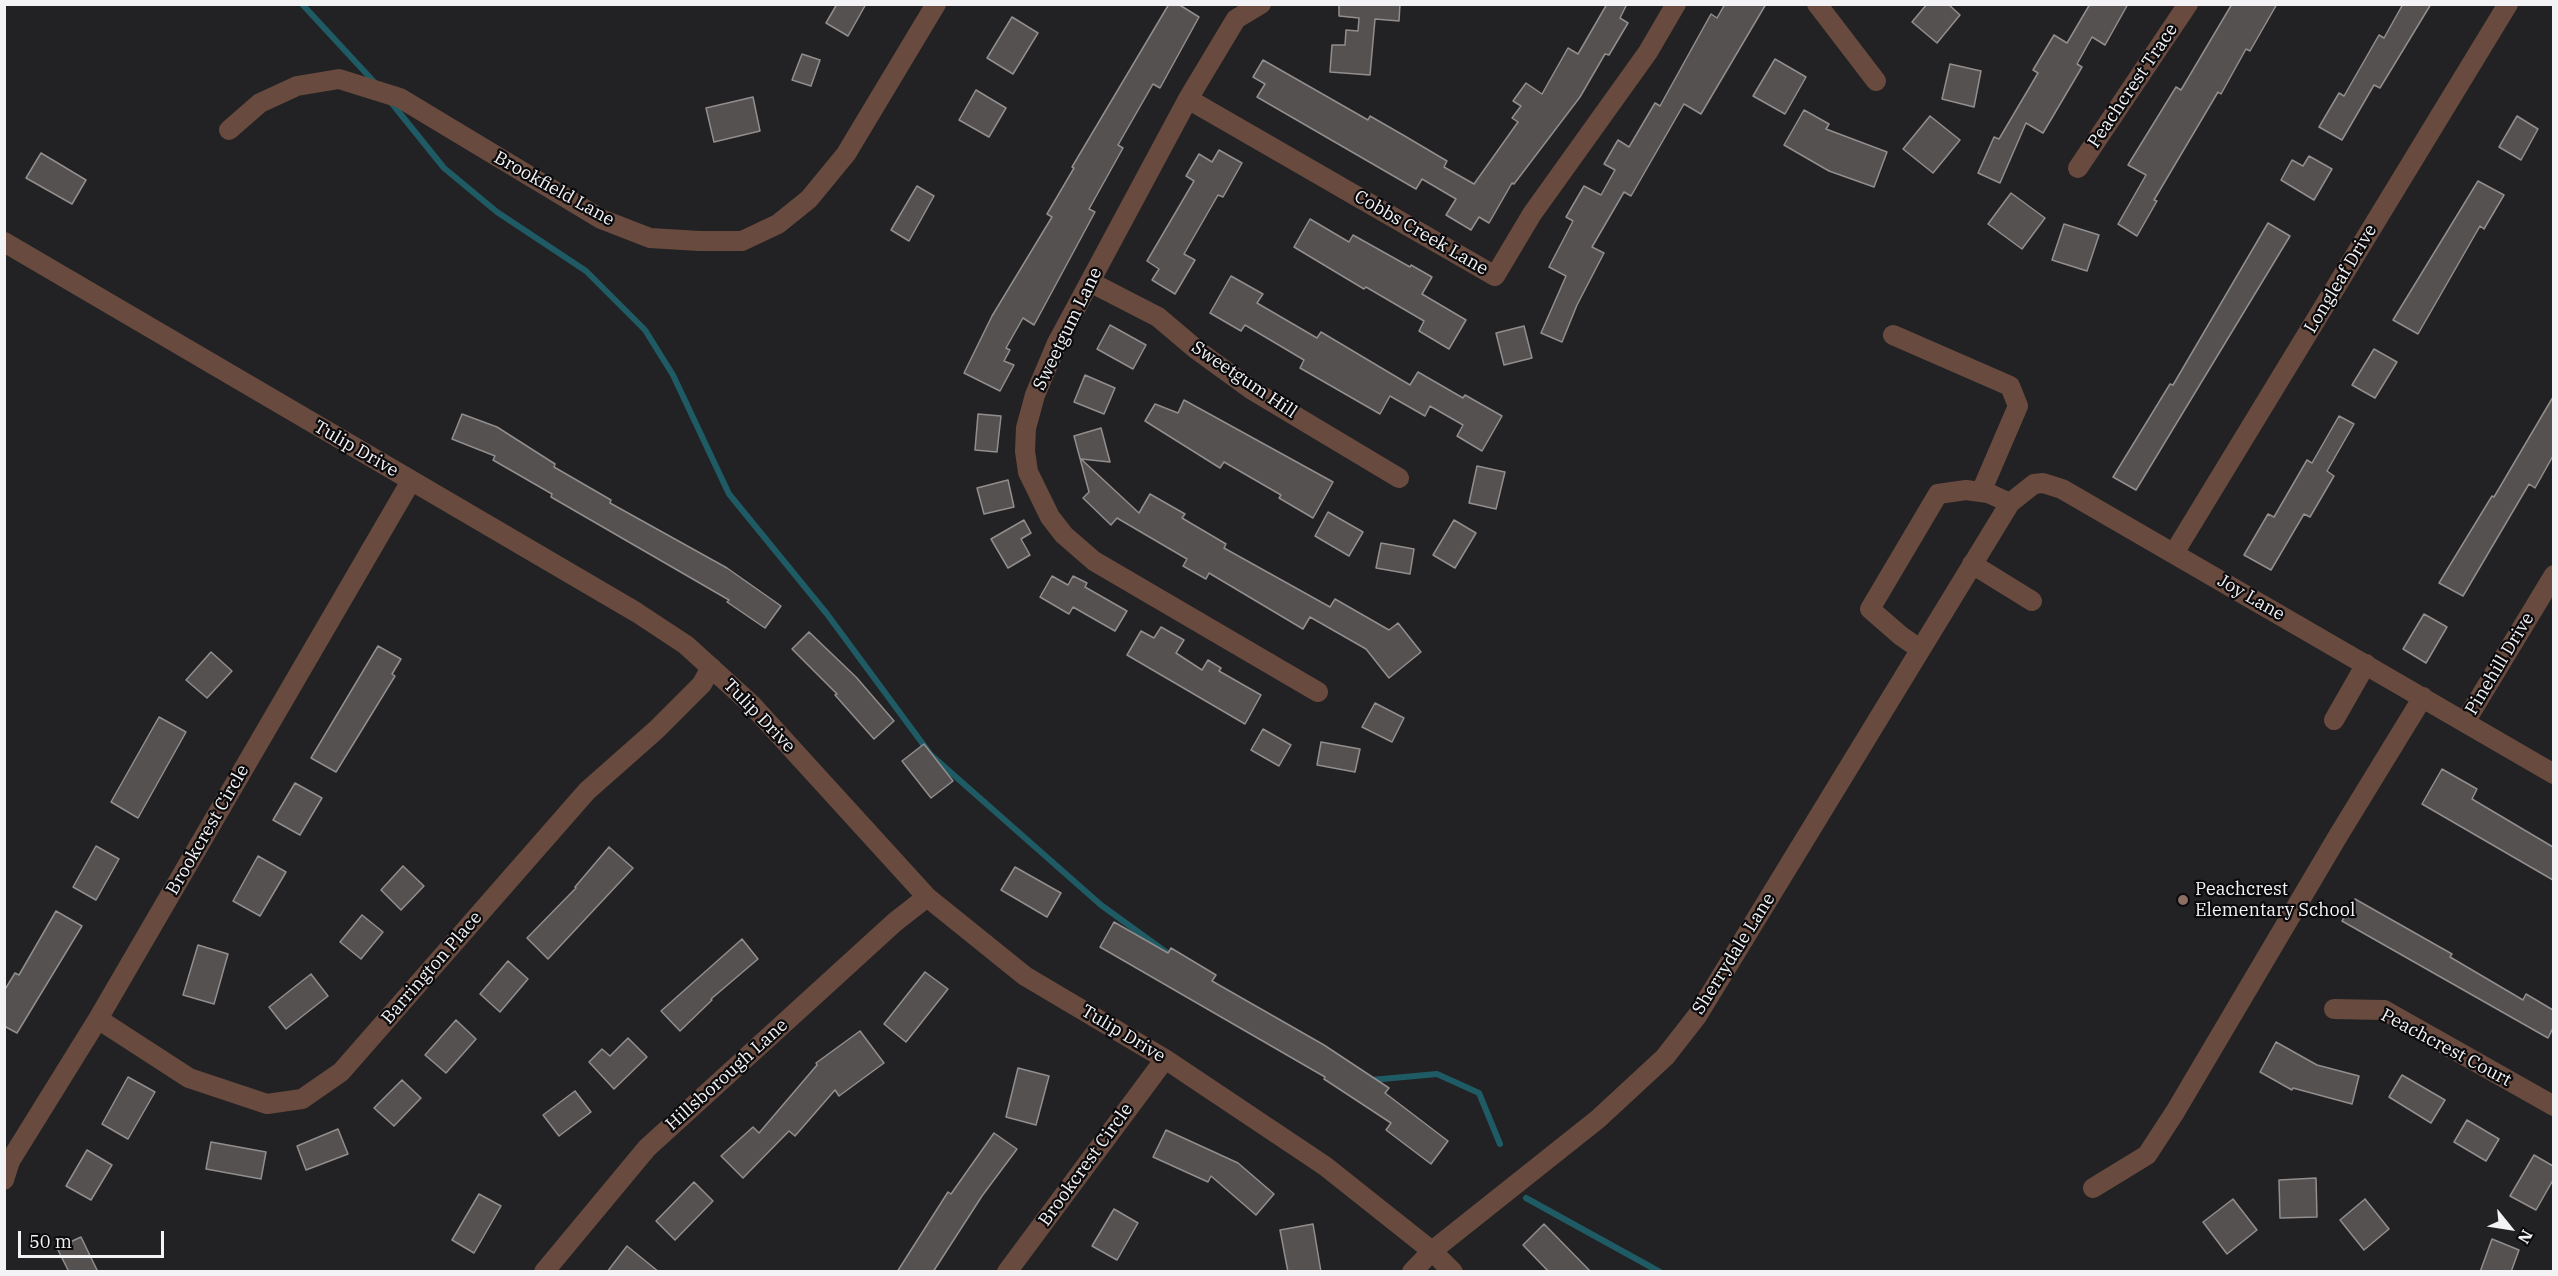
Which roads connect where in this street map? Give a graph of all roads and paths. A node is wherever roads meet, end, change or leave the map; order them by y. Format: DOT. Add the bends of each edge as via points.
graph roads {
  1 [pos="936,4"];
  2 [pos="1261,4"];
  3 [pos="1676,4"];
  4 [pos="1817,4"];
  5 [pos="2188,4"];
  6 [pos="2508,4"];
  7 [pos="1876,81"];
  8 [pos="1188,99"];
  9 [pos="229,130"];
  10 [pos="2078,168"];
  11 [pos="4,242"];
  12 [pos="1090,282"];
  13 [pos="1893,335"];
  14 [pos="1399,478"];
  15 [pos="411,481"];
  16 [pos="1981,492"];
  17 [pos="2010,503"];
  18 [pos="2174,552"];
  19 [pos="1972,564"];
  20 [pos="2553,574"];
  21 [pos="2032,601"];
  22 [pos="1920,649"];
  23 [pos="2366,664"];
  24 [pos="711,667"];
  25 [pos="1318,692"];
  26 [pos="2423,697"];
  27 [pos="2334,720"];
  28 [pos="2465,722"];
  29 [pos="2553,774"];
  30 [pos="927,897"];
  31 [pos="2334,1009"];
  32 [pos="98,1019"];
  33 [pos="1165,1059"];
  34 [pos="2553,1106"];
  35 [pos="4,1180"];
  36 [pos="2093,1188"];
  37 [pos="1432,1251"];
  38 [pos="544,1272"];
  39 [pos="1008,1272"];
  40 [pos="1412,1272"];
  41 [pos="1453,1272"];
  1 -- 9 [label="street, Brookfield Lane" via="839,163 809,199 778,224 742,241 650,238 602,219 400,98 339,79 297,86 260,103"];
  2 -- 8 [label="street, Sweetgum Lane" via="1236,19"];
  3 -- 8 [label="street, Cobbs Creek Lane" via="1648,52 1532,214 1495,276"];
  4 -- 7 [label="street"];
  5 -- 10 [label="street, Peachcrest Trace"];
  6 -- 18 [label="street, Longleaf Drive"];
  8 -- 12 [label="street, Sweetgum Lane"];
  11 -- 15 [label="street, Tulip Drive"];
  12 -- 14 [label="street, Sweetgum Hill" via="1158,317 1252,390"];
  12 -- 25 [label="street, Sweetgum Lane" via="1057,343 1026,428 1028,472 1050,517 1094,561"];
  13 -- 16 [label="street" via="2010,386 2018,406"];
  15 -- 24 [label="street, Tulip Drive" via="636,612"];
  15 -- 32 [label="street, Brookcrest Circle"];
  16 -- 17 [label="street"];
  16 -- 22 [label="street" via="1938,494 1870,609"];
  17 -- 18 [label="street, Joy Lane" via="2034,484 2043,483 2062,489"];
  17 -- 19 [label="street, Joy Lane"];
  18 -- 23 [label="street, Joy Lane"];
  19 -- 21 [label="street"];
  19 -- 22 [label="street, Sherrydale Lane"];
  20 -- 28 [label="street, Pinehill Drive"];
  22 -- 37 [label="street, Sherrydale Lane" via="1697,1016 1665,1057 1598,1119"];
  23 -- 26 [label="street, Joy Lane"];
  23 -- 27 [label="street"];
  24 -- 30 [label="street, Tulip Drive" via="752,705"];
  24 -- 32 [label="street, Barrington Place" via="702,684 587,791 341,1072 302,1099 267,1104 189,1078"];
  26 -- 28 [label="street, Joy Lane"];
  26 -- 36 [label="street" via="2147,1155"];
  28 -- 29 [label="street, Joy Lane"];
  30 -- 33 [label="street, Tulip Drive" via="1025,976"];
  30 -- 38 [label="street, Hillsborough Lane" via="647,1148"];
  31 -- 34 [label="street, Peachcrest Court" via="2384,1010"];
  32 -- 35 [label="street, Brookcrest Circle" via="10,1161"];
  33 -- 37 [label="street, Tulip Drive" via="1325,1166"];
  33 -- 39 [label="street, Brookcrest Circle"];
  37 -- 40 [label="street, Sherrydale Lane"];
  37 -- 41 [label="street, Tulip Drive"];
}
